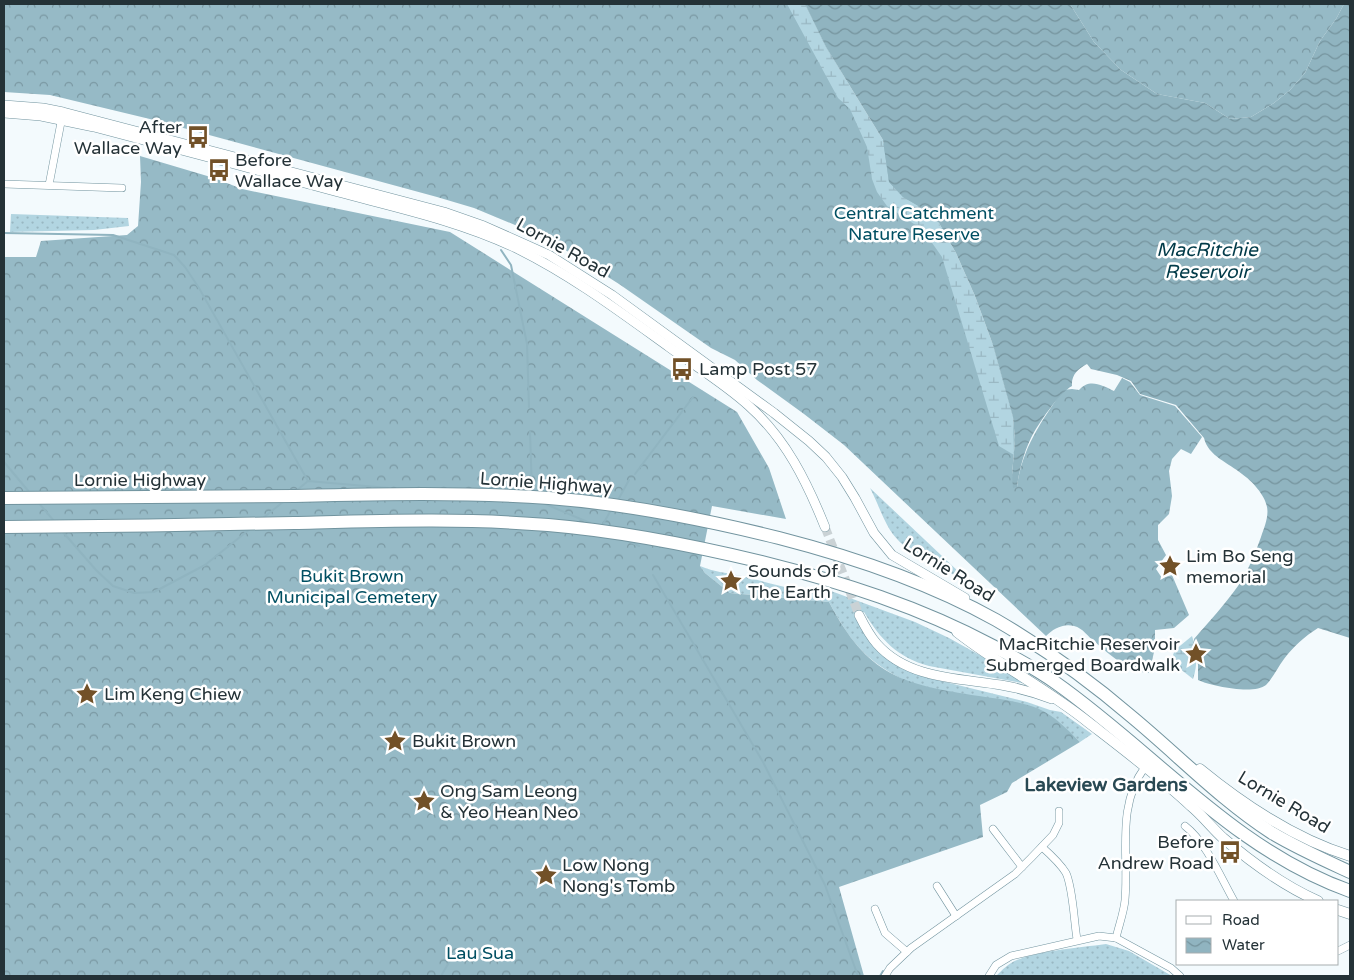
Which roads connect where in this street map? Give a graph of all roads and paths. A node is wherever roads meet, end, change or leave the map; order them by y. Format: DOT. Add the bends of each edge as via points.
graph roads {
  1 [pos="4,105"];
  2 [pos="4,113"];
  3 [pos="62,116"];
  4 [pos="4,184"];
  5 [pos="48,185"];
  6 [pos="122,188"];
  7 [pos="360,193"];
  8 [pos="4,498"];
  9 [pos="4,527"];
  10 [pos="824,527"];
  11 [pos="858,615"];
  12 [pos="996,620"];
  13 [pos="947,624"];
  14 [pos="1056,658"];
  15 [pos="1062,702"];
  16 [pos="1132,717"];
  17 [pos="1145,767"];
  18 [pos="1059,811"];
  19 [pos="1185,826"];
  20 [pos="993,829"];
  21 [pos="1042,847"];
  22 [pos="1350,856"];
  23 [pos="1022,868"];
  24 [pos="1350,872"];
  25 [pos="937,886"];
  26 [pos="1350,891"];
  27 [pos="1233,900"];
  28 [pos="1316,900"];
  29 [pos="875,909"];
  30 [pos="956,916"];
  31 [pos="1116,938"];
  32 [pos="1077,939"];
  33 [pos="908,952"];
  34 [pos="885,976"];
  35 [pos="989,976"];
  36 [pos="1180,976"];
  1 -- 3 [label="street, Lornie Road" via="43,108"];
  2 -- 3 [label="street, Lornie Road"];
  3 -- 5 [label="street"];
  3 -- 7 [label="street, Lornie Road"];
  4 -- 5 [label="street"];
  5 -- 6 [label="street"];
  7 -- 10 [label="street, Lornie Road" via="461,225 548,265 593,293 734,394 760,417 786,448 810,491"];
  7 -- 12 [label="street, Lornie Road" via="444,212 484,226 549,255 612,296 809,441 842,477 874,534 892,555"];
  8 -- 12 [label="highway, Lornie Highway" via="403,494 549,498 608,504 727,525 822,549 912,580"];
  9 -- 13 [label="highway" via="400,520 547,525 667,541 818,576"];
  11 -- 15 [label="street" via="878,645 910,668 1012,687"];
  12 -- 14 [label="highway, Lornie Highway"];
  13 -- 15 [label="main road" via="980,650"];
  13 -- 26 [label="highway" via="1034,669 1081,702 1264,849"];
  14 -- 16 [label="highway, Lornie Road"];
  15 -- 17 [label="main road"];
  16 -- 22 [label="main road, Lornie Road" via="1258,811 1307,839"];
  16 -- 24 [label="highway, Lornie Road" via="1212,788 1272,832"];
  17 -- 28 [label="main road" via="1249,859"];
  17 -- 31 [label="street" via="1133,788 1127,817 1125,901"];
  18 -- 21 [label="street" via="1054,835"];
  19 -- 27 [label="street" via="1202,845"];
  20 -- 23 [label="street"];
  21 -- 23 [label="street"];
  21 -- 32 [label="street" via="1066,874 1071,888"];
  23 -- 30 [label="street"];
  25 -- 30 [label="street"];
  29 -- 33 [label="street" via="885,933"];
  30 -- 33 [label="street"];
  31 -- 32 [label="street"];
  31 -- 36 [label="street"];
  32 -- 35 [label="street" via="1011,956 996,966"];
  33 -- 34 [label="street"];
}
